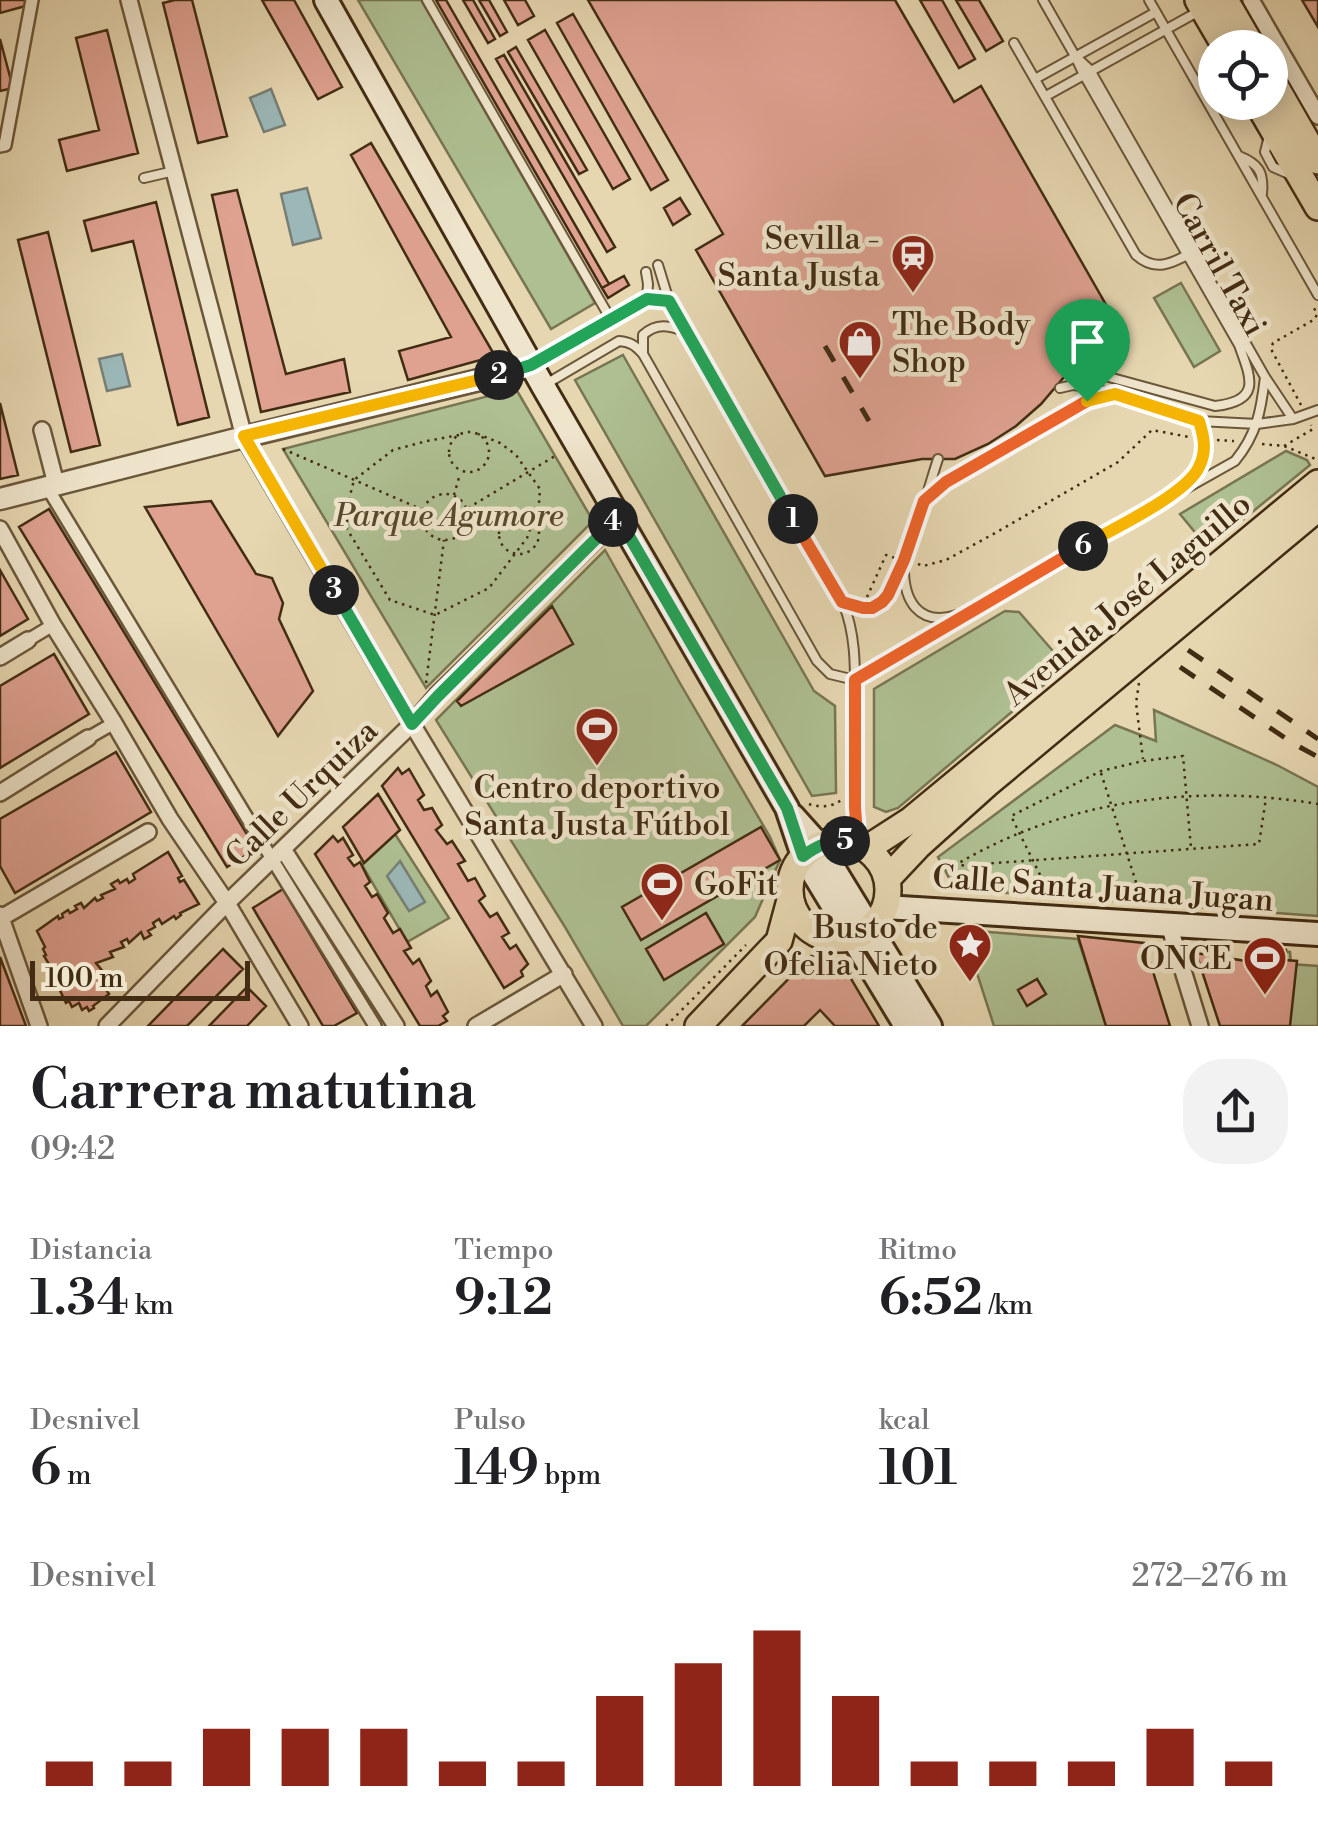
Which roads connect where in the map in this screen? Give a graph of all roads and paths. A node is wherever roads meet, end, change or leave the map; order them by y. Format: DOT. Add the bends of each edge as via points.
graph roads {
  1 [pos="32,0"];
  2 [pos="130,0"];
  3 [pos="326,0"];
  4 [pos="428,0"];
  5 [pos="1043,0"];
  6 [pos="1149,0"];
  7 [pos="1251,0"];
  8 [pos="1210,2"];
  9 [pos="1156,12"];
  10 [pos="1166,30"];
  11 [pos="1220,30"];
  12 [pos="1236,30"];
  13 [pos="1014,44"];
  14 [pos="1075,56"];
  15 [pos="1087,73"];
  16 [pos="1035,79"];
  17 [pos="1046,96"];
  18 [pos="1313,96"];
  19 [pos="1318,116"];
  20 [pos="1268,120"];
  21 [pos="1288,120"];
  22 [pos="0,146"];
  23 [pos="174,170"];
  24 [pos="1310,171"];
  25 [pos="144,178"];
  26 [pos="1318,207"];
  27 [pos="1191,253"];
  28 [pos="658,265"];
  29 [pos="646,272"];
  30 [pos="1315,298"];
  31 [pos="647,299"];
  32 [pos="669,301"];
  33 [pos="610,318"];
  34 [pos="686,331"];
  35 [pos="642,354"];
  36 [pos="531,365"];
  37 [pos="1073,370"];
  38 [pos="1265,378"];
  39 [pos="543,386"];
  40 [pos="1060,388"];
  41 [pos="1115,394"];
  42 [pos="1298,399"];
  43 [pos="1318,410"];
  44 [pos="1293,418"];
  45 [pos="1199,421"];
  46 [pos="1257,424"];
  47 [pos="1313,429"];
  48 [pos="42,430"];
  49 [pos="478,434"];
  50 [pos="459,435"];
  51 [pos="244,436"];
  52 [pos="1204,438"];
  53 [pos="1250,443"];
  54 [pos="1284,446"];
  55 [pos="283,449"];
  56 [pos="556,456"];
  57 [pos="938,459"];
  58 [pos="1318,460"];
  59 [pos="461,471"];
  60 [pos="529,472"];
  61 [pos="354,480"];
  62 [pos="1318,482"];
  63 [pos="52,486"];
  64 [pos="1172,495"];
  65 [pos="454,496"];
  66 [pos="0,499"];
  67 [pos="924,501"];
  68 [pos="1318,508"];
  69 [pos="466,509"];
  70 [pos="424,510"];
  71 [pos="618,517"];
  72 [pos="534,520"];
  73 [pos="467,524"];
  74 [pos="0,528"];
  75 [pos="500,529"];
  76 [pos="444,540"];
  77 [pos="516,554"];
  78 [pos="904,560"];
  79 [pos="842,602"];
  80 [pos="863,608"];
  81 [pos="967,612"];
  82 [pos="434,616"];
  83 [pos="54,625"];
  84 [pos="28,640"];
  85 [pos="0,657"];
  86 [pos="1141,671"];
  87 [pos="855,680"];
  88 [pos="426,688"];
  89 [pos="114,722"];
  90 [pos="412,724"];
  91 [pos="88,738"];
  92 [pos="1143,761"];
  93 [pos="1101,771"];
  94 [pos="982,775"];
  95 [pos="0,793"];
  96 [pos="846,794"];
  97 [pos="1186,796"];
  98 [pos="1266,796"];
  99 [pos="1112,804"];
  100 [pos="1318,804"];
  101 [pos="787,808"];
  102 [pos="170,819"];
  103 [pos="148,832"];
  104 [pos="1020,832"];
  105 [pos="862,846"];
  106 [pos="1191,848"];
  107 [pos="802,851"];
  108 [pos="1127,853"];
  109 [pos="277,854"];
  110 [pos="1034,860"];
  111 [pos="886,878"];
  112 [pos="784,893"];
  113 [pos="1050,895"];
  114 [pos="227,903"];
  115 [pos="1142,911"];
  116 [pos="0,917"];
  117 [pos="869,924"];
  118 [pos="1169,925"];
  119 [pos="816,934"];
  120 [pos="1318,934"];
  121 [pos="768,937"];
  122 [pos="564,974"];
  123 [pos="39,1026"];
  124 [pos="107,1026"];
  125 [pos="300,1026"];
  126 [pos="376,1026"];
  127 [pos="396,1026"];
  128 [pos="476,1026"];
  129 [pos="594,1026"];
  130 [pos="666,1026"];
  131 [pos="698,1026"];
  132 [pos="906,1026"];
  133 [pos="930,1026"];
  134 [pos="1200,1026"];
  1 -- 22 [label="street"];
  2 -- 23 [label="street"];
  3 -- 36 [label="main road"];
  4 -- 33 [label="lane"];
  5 -- 14 [label="lane"];
  6 -- 9 [label="lane"];
  7 -- 18 [label="street"];
  8 -- 10 [label="lane"];
  8 -- 11 [label="main road"];
  8 -- 12 [label="main road"];
  9 -- 10 [label="lane"];
  9 -- 14 [label="lane"];
  10 -- 15 [label="lane"];
  10 -- 30 [label="lane"];
  13 -- 16 [label="lane"];
  14 -- 15 [label="lane"];
  14 -- 16 [label="lane"];
  15 -- 17 [label="lane"];
  15 -- 27 [label="lane"];
  16 -- 17 [label="lane"];
  17 -- 27 [label="lane" via="1136,255 1158,266"];
  18 -- 19 [label="street"];
  20 -- 24 [label="main road"];
  21 -- 24 [label="main road"];
  23 -- 25 [label="lane"];
  23 -- 51 [label="street"];
  24 -- 26 [label="main road"];
  27 -- 37 [label="lane, Carril Taxi" via="1251,377 1242,399 1215,406"];
  27 -- 38 [label="lane"];
  28 -- 32 [label="lane"];
  29 -- 31 [label="lane"];
  30 -- 42 [label="path" via="1314,319 1271,349"];
  31 -- 32 [label="lane"];
  31 -- 33 [label="lane"];
  32 -- 34 [label="lane"];
  33 -- 36 [label="lane"];
  34 -- 35 [label="lane" via="664,324 652,328 643,335"];
  34 -- 79 [label="lane"];
  35 -- 39 [label="lane" via="619,340"];
  35 -- 87 [label="lane" via="818,661 830,674"];
  36 -- 39 [label="main road"];
  36 -- 51 [label="street"];
  38 -- 44 [label="lane"];
  38 -- 46 [label="lane"];
  39 -- 71 [label="main road"];
  40 -- 41 [label="lane" via="1090,386"];
  41 -- 45 [label="lane"];
  41 -- 67 [label="lane" via="1087,401"];
  43 -- 44 [label="lane"];
  44 -- 46 [label="lane"];
  45 -- 46 [label="lane"];
  45 -- 52 [label="lane"];
  46 -- 53 [label="lane"];
  47 -- 54 [label="path"];
  48 -- 63 [label="street"];
  49 -- 50 [label="path"];
  49 -- 59 [label="path" via="488,443 488,462"];
  49 -- 60 [label="path" via="500,443"];
  50 -- 59 [label="path" via="449,452"];
  50 -- 61 [label="path" via="393,450"];
  51 -- 63 [label="street"];
  51 -- 90 [label="street"];
  52 -- 53 [label="path"];
  52 -- 64 [label="lane" via="1197,472"];
  52 -- 78 [label="path" via="1152,430 1118,462 946,560 923,566"];
  53 -- 54 [label="path"];
  53 -- 64 [label="lane" via="1236,461"];
  54 -- 58 [label="path"];
  55 -- 61 [label="path"];
  56 -- 60 [label="path"];
  57 -- 67 [label="lane"];
  59 -- 65 [label="path"];
  60 -- 69 [label="path"];
  60 -- 72 [label="path" via="540,489"];
  61 -- 70 [label="path"];
  61 -- 82 [label="path" via="346,530 390,600"];
  62 -- 94 [label="main road, Avenida José Laguillo"];
  63 -- 66 [label="street"];
  63 -- 109 [label="street"];
  64 -- 81 [label="lane"];
  65 -- 69 [label="path"];
  65 -- 70 [label="path" via="442,494"];
  67 -- 78 [label="lane"];
  68 -- 94 [label="main road, Avenida José Laguillo"];
  69 -- 73 [label="path"];
  70 -- 76 [label="path" via="427,531"];
  71 -- 90 [label="street, Calle Urquiza"];
  71 -- 101 [label="main road"];
  72 -- 75 [label="path" via="515,514"];
  72 -- 77 [label="path"];
  72 -- 77 [label="path" via="537,544"];
  73 -- 75 [label="path"];
  73 -- 76 [label="path"];
  74 -- 83 [label="street"];
  75 -- 77 [label="path" via="502,545"];
  76 -- 82 [label="path"];
  77 -- 82 [label="path" via="489,588"];
  78 -- 80 [label="lane" via="888,595"];
  78 -- 80 [label="path" via="886,555"];
  78 -- 81 [label="lane" via="912,605 929,617"];
  79 -- 80 [label="lane"];
  79 -- 87 [label="lane" via="852,627"];
  81 -- 87 [label="lane"];
  82 -- 88 [label="path"];
  83 -- 84 [label="street"];
  83 -- 89 [label="street"];
  84 -- 85 [label="street"];
  86 -- 92 [label="path" via="1136,702"];
  87 -- 105 [label="lane" via="855,808"];
  89 -- 91 [label="street"];
  89 -- 102 [label="street"];
  90 -- 109 [label="street, Calle Urquiza"];
  90 -- 122 [label="street"];
  91 -- 95 [label="street"];
  92 -- 93 [label="path"];
  92 -- 97 [label="path" via="1183,756"];
  93 -- 99 [label="path"];
  93 -- 104 [label="path" via="1011,816"];
  94 -- 105 [label="main road"];
  94 -- 111 [label="main road"];
  96 -- 101 [label="path" via="831,806 799,801"];
  97 -- 98 [label="path"];
  97 -- 99 [label="path"];
  97 -- 106 [label="path"];
  98 -- 100 [label="path"];
  98 -- 106 [label="path" via="1259,844"];
  99 -- 104 [label="path"];
  99 -- 108 [label="path"];
  101 -- 107 [label="main road"];
  102 -- 103 [label="street"];
  102 -- 114 [label="street"];
  103 -- 116 [label="street"];
  104 -- 110 [label="path"];
  104 -- 110 [label="path" via="954,866"];
  105 -- 107 [label="main road" via="832,841"];
  105 -- 111 [label="main road"];
  106 -- 108 [label="path"];
  107 -- 112 [label="path"];
  107 -- 112 [label="main road"];
  107 -- 117 [label="main road"];
  108 -- 110 [label="path"];
  108 -- 115 [label="path"];
  109 -- 114 [label="street, Calle Urquiza"];
  109 -- 126 [label="street"];
  109 -- 127 [label="street"];
  110 -- 113 [label="path"];
  111 -- 117 [label="main road" via="888,893"];
  112 -- 119 [label="main road"];
  112 -- 121 [label="main road"];
  114 -- 124 [label="street, Calle Urquiza"];
  114 -- 125 [label="street"];
  116 -- 123 [label="street"];
  117 -- 118 [label="main road, Calle Santa Juana Jugan"];
  117 -- 119 [label="main road" via="834,940"];
  117 -- 132 [label="main road"];
  117 -- 133 [label="main road"];
  118 -- 120 [label="main road, Calle Santa Juana Jugan"];
  118 -- 134 [label="street"];
  119 -- 121 [label="main road"];
  121 -- 130 [label="path"];
  121 -- 131 [label="main road"];
  122 -- 128 [label="street"];
  122 -- 129 [label="street"];
}
